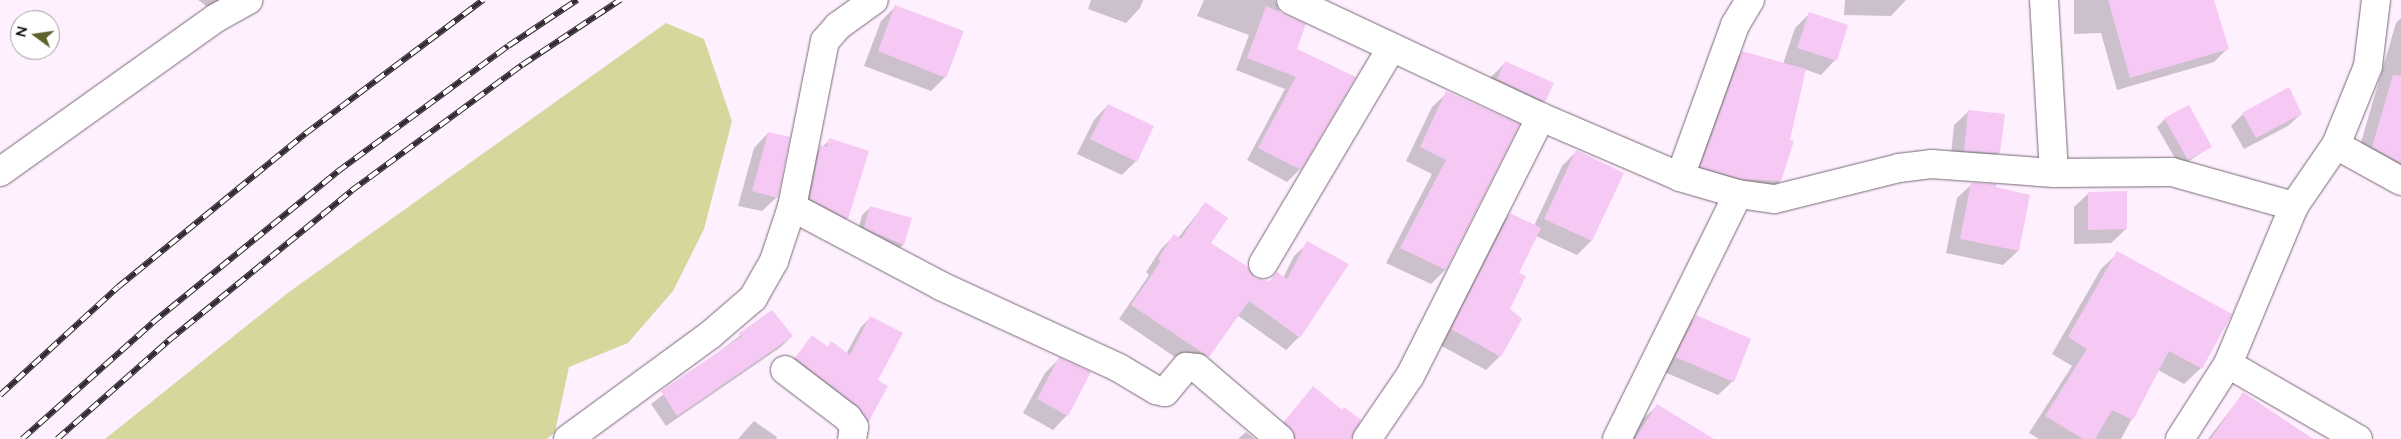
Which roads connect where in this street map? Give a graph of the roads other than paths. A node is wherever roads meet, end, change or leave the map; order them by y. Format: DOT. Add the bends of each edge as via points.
graph roads {
  1 [pos="248,0"];
  2 [pos="874,0"];
  3 [pos="1750,0"];
  4 [pos="2044,0"];
  5 [pos="2381,2"];
  6 [pos="1304,3"];
  7 [pos="1392,47"];
  8 [pos="1541,118"];
  9 [pos="2336,144"];
  10 [pos="0,172"];
  11 [pos="2054,172"];
  12 [pos="1680,177"];
  13 [pos="2401,181"];
  14 [pos="1738,194"];
  15 [pos="2294,206"];
  16 [pos="792,207"];
  17 [pos="1263,264"];
  18 [pos="2228,364"];
  19 [pos="785,370"];
  20 [pos="568,439"];
  21 [pos="852,439"];
  22 [pos="1280,439"];
  23 [pos="1366,439"];
  24 [pos="1617,439"];
  25 [pos="2180,439"];
  26 [pos="2358,439"];
  1 -- 10 [label="street" via="216,18"];
  2 -- 16 [label="street" via="838,26 825,41"];
  3 -- 12 [label="street" via="1735,25"];
  4 -- 11 [label="street"];
  5 -- 9 [label="street" via="2368,66"];
  6 -- 7 [label="street"];
  7 -- 8 [label="street"];
  7 -- 17 [label="street"];
  8 -- 12 [label="street"];
  8 -- 23 [label="street" via="1410,376"];
  9 -- 13 [label="street"];
  9 -- 15 [label="street"];
  11 -- 14 [label="street" via="1930,164 1864,176 1811,193 1775,199"];
  11 -- 15 [label="street" via="2172,172"];
  12 -- 14 [label="street"];
  14 -- 24 [label="street"];
  15 -- 18 [label="street"];
  16 -- 20 [label="street" via="774,261 753,298 710,335"];
  16 -- 22 [label="street" via="941,286 1118,368 1156,390 1165,392 1186,367 1197,368"];
  18 -- 25 [label="street"];
  18 -- 26 [label="street"];
  19 -- 21 [label="street" via="848,418 854,427"];
}
